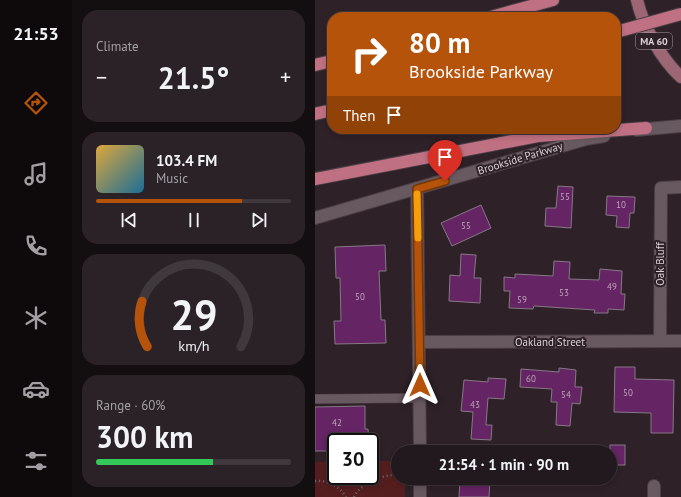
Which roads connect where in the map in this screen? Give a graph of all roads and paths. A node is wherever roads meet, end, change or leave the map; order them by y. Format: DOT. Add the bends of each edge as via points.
graph roads {
  1 [pos="553,0"];
  2 [pos="637,0"];
  3 [pos="509,12"];
  4 [pos="681,14"];
  5 [pos="621,31"];
  6 [pos="327,62"];
  7 [pos="315,65"];
  8 [pos="681,77"];
  9 [pos="327,111"];
  10 [pos="315,114"];
  11 [pos="681,126"];
  12 [pos="646,128"];
  13 [pos="621,130"];
  14 [pos="621,133"];
  15 [pos="564,134"];
  16 [pos="613,134"];
  17 [pos="315,179"];
  18 [pos="681,187"];
  19 [pos="417,189"];
  20 [pos="315,218"];
  21 [pos="661,341"];
  22 [pos="681,341"];
  23 [pos="419,342"];
  24 [pos="420,398"];
  25 [pos="315,399"];
  26 [pos="420,445"];
  27 [pos="391,476"];
  28 [pos="315,481"];
  29 [pos="420,485"];
  30 [pos="346,497"];
  31 [pos="354,497"];
  32 [pos="420,497"];
  1 -- 3 [label="highway"];
  2 -- 8 [label="main road, MA 60" via="651,37"];
  4 -- 5 [label="highway, bridge"];
  6 -- 7 [label="highway"];
  9 -- 10 [label="highway"];
  11 -- 12 [label="street, Brookside Parkway"];
  12 -- 13 [label="highway"];
  12 -- 14 [label="street, Brookside Parkway"];
  15 -- 17 [label="highway" via="537,136"];
  16 -- 19 [label="street, Brookside Parkway" via="586,139"];
  18 -- 21 [label="street, Oak Bluff" via="661,188"];
  19 -- 20 [label="street, Brookside Parkway"];
  19 -- 23 [label="street"];
  21 -- 22 [label="street, Oakland Street"];
  21 -- 23 [label="street, Oakland Street"];
  23 -- 24 [label="street"];
  24 -- 25 [label="lane"];
  24 -- 26 [label="street"];
  27 -- 31 [label="path" via="373,481"];
  28 -- 30 [label="path" via="331,483"];
  29 -- 32 [label="street"];
}
